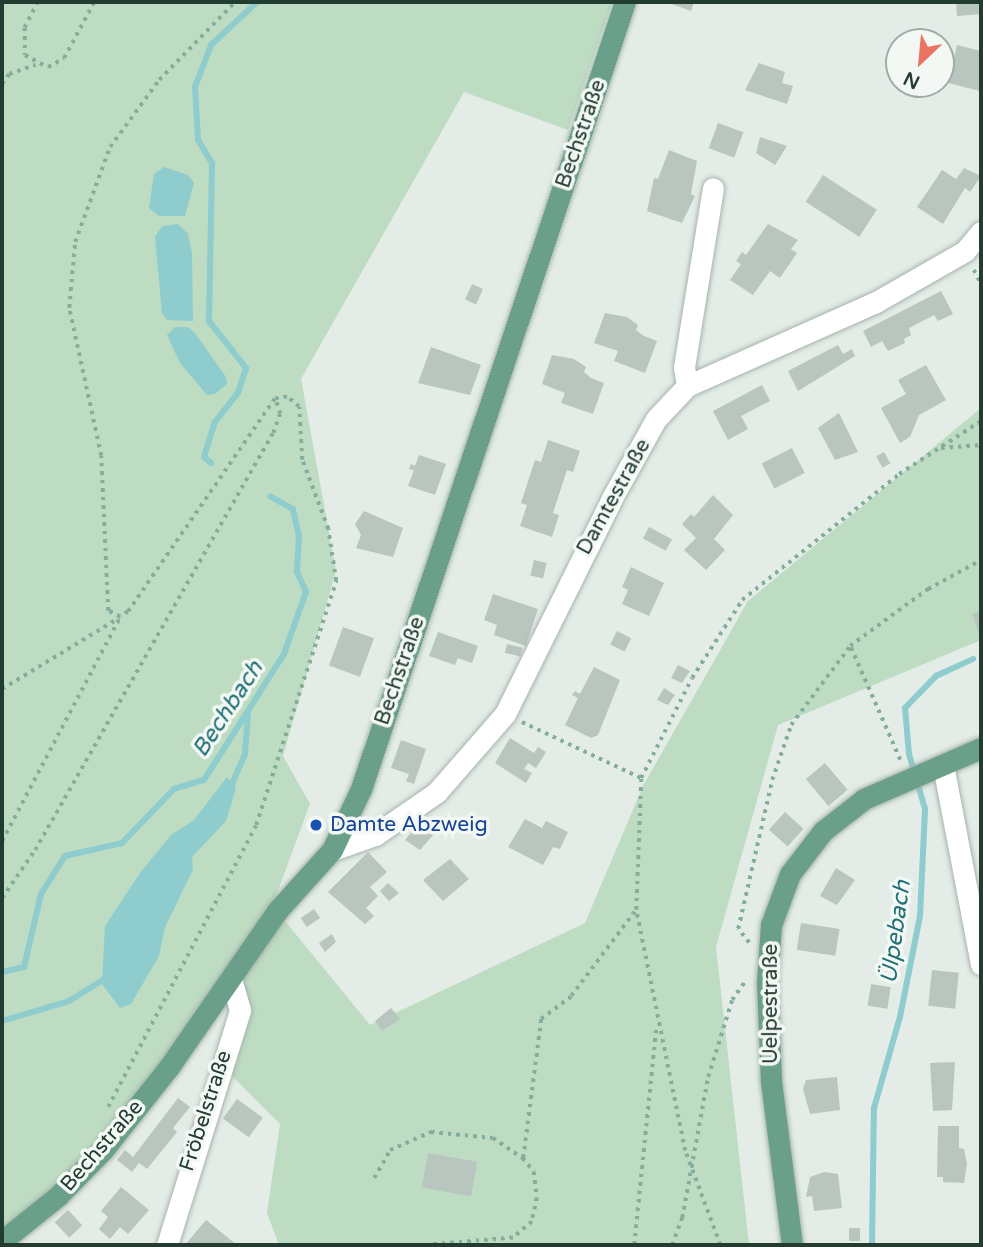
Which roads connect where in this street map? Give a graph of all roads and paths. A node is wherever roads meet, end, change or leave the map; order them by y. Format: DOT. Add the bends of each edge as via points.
graph roads {
  1 [pos="38,2"];
  2 [pos="94,2"];
  3 [pos="235,2"];
  4 [pos="625,2"];
  5 [pos="36,65"];
  6 [pos="2,84"];
  7 [pos="713,188"];
  8 [pos="981,232"];
  9 [pos="687,386"];
  10 [pos="275,399"];
  11 [pos="981,421"];
  12 [pos="981,445"];
  13 [pos="939,448"];
  14 [pos="981,560"];
  15 [pos="120,617"];
  16 [pos="850,646"];
  17 [pos="2,689"];
  18 [pos="505,714"];
  19 [pos="981,748"];
  20 [pos="936,768"];
  21 [pos="641,778"];
  22 [pos="908,778"];
  23 [pos="2,841"];
  24 [pos="332,850"];
  25 [pos="2,898"];
  26 [pos="636,910"];
  27 [pos="769,958"];
  28 [pos="981,964"];
  29 [pos="231,978"];
  30 [pos="656,1026"];
  31 [pos="108,1108"];
  32 [pos="523,1158"];
  33 [pos="690,1165"];
  34 [pos="374,1178"];
  35 [pos="2,1241"];
  36 [pos="167,1245"];
  37 [pos="429,1245"];
  38 [pos="634,1245"];
  39 [pos="672,1245"];
  40 [pos="720,1245"];
  41 [pos="792,1245"];
  1 -- 5 [label="path" via="25,28 25,55"];
  2 -- 5 [label="path" via="64,58 48,67"];
  3 -- 15 [label="path" via="159,79 110,147 75,242 68,308 101,456 108,611"];
  4 -- 24 [label="main road, Bechstraße" via="361,789"];
  5 -- 6 [label="path" via="9,74"];
  7 -- 9 [label="street" via="684,367"];
  8 -- 9 [label="street, Damtestraße" via="965,251 876,302"];
  9 -- 18 [label="street, Damtestraße" via="656,419 612,498"];
  10 -- 15 [label="path" via="128,612"];
  10 -- 25 [label="path" via="280,414 273,433 35,850"];
  10 -- 31 [label="path" via="287,397 299,407 302,460 328,529 336,581 256,825"];
  11 -- 13 [label="path"];
  12 -- 13 [label="path"];
  13 -- 21 [label="path" via="899,474 742,600 692,678"];
  14 -- 16 [label="path" via="928,589"];
  15 -- 17 [label="path"];
  15 -- 23 [label="path"];
  16 -- 22 [label="path"];
  16 -- 27 [label="path" via="791,725 772,780 738,929"];
  18 -- 21 [label="path"];
  18 -- 24 [label="street, Damtestraße" via="437,792 375,835"];
  19 -- 20 [label="main road, Uelpestraße"];
  20 -- 22 [label="main road, Uelpestraße"];
  20 -- 28 [label="street"];
  21 -- 26 [label="path"];
  22 -- 27 [label="main road, Uelpestraße" via="864,799 823,831 805,852 790,874 771,925"];
  24 -- 29 [label="main road, Bechstraße" via="277,911"];
  26 -- 30 [label="path"];
  26 -- 32 [label="path" via="571,996 541,1019"];
  27 -- 33 [label="path" via="756,967 732,1000 708,1077"];
  27 -- 41 [label="main road, Uelpestraße" via="771,1081"];
  29 -- 35 [label="main road, Bechstraße" via="169,1068 103,1150 58,1196"];
  29 -- 36 [label="street, Fröbelstraße" via="240,1010"];
  30 -- 33 [label="path"];
  30 -- 38 [label="path"];
  32 -- 34 [label="path" via="493,1138 430,1132 390,1150"];
  32 -- 37 [label="path" via="534,1172 537,1198 532,1222 513,1238"];
  33 -- 39 [label="path" via="682,1218"];
  33 -- 40 [label="path"];
}
